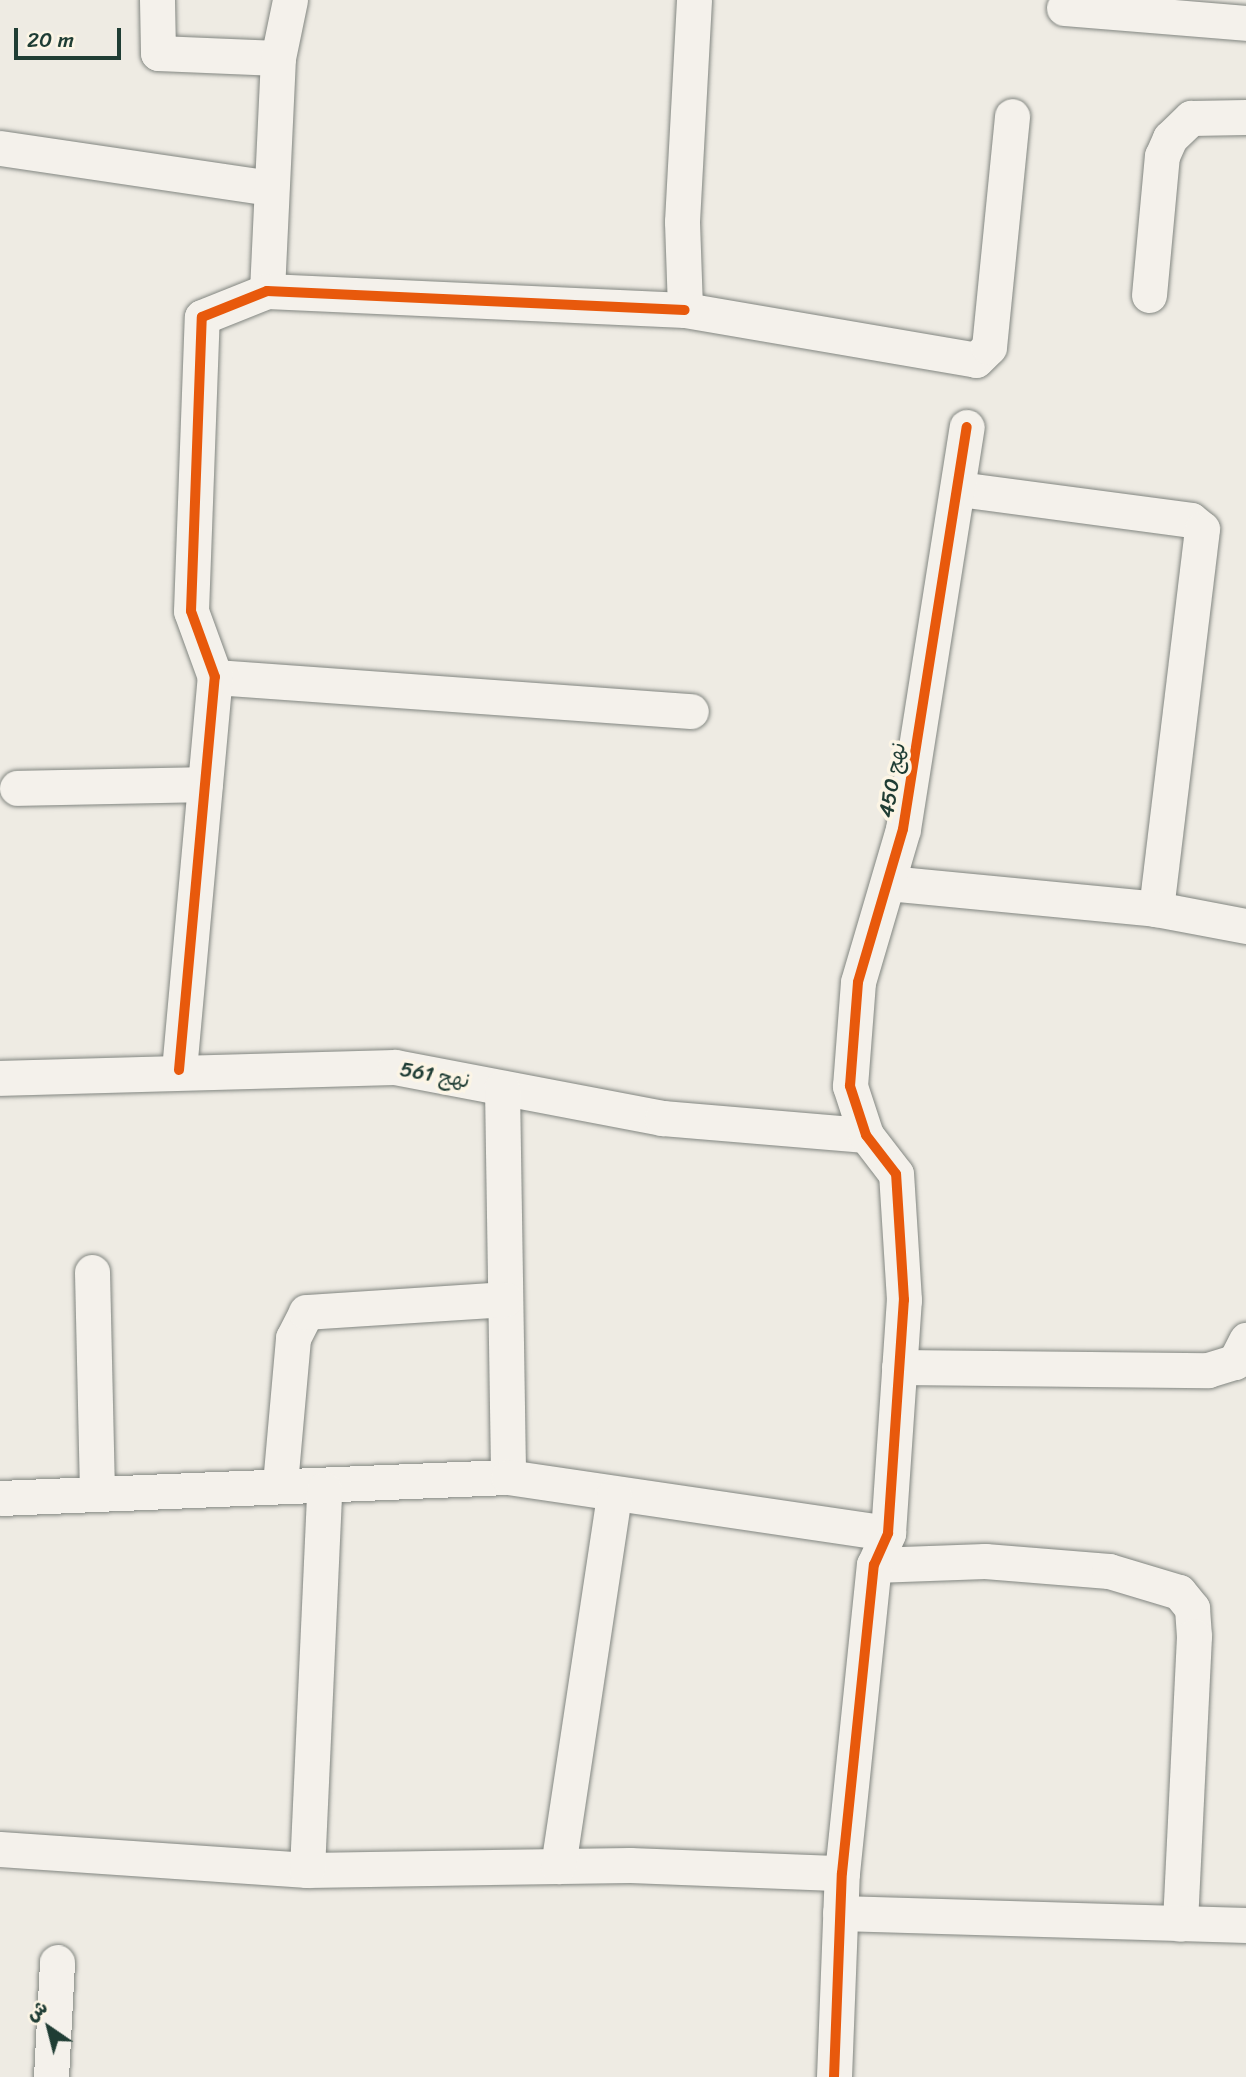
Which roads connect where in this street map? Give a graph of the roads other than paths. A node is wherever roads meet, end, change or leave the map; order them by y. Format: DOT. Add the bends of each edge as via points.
graph roads {
  1 [pos="157,0"];
  2 [pos="290,0"];
  3 [pos="694,0"];
  4 [pos="1064,8"];
  5 [pos="1246,23"];
  6 [pos="278,58"];
  7 [pos="1012,116"];
  8 [pos="1246,117"];
  9 [pos="0,148"];
  10 [pos="271,188"];
  11 [pos="267,291"];
  12 [pos="1149,295"];
  13 [pos="685,310"];
  14 [pos="967,427"];
  15 [pos="959,489"];
  16 [pos="215,677"];
  17 [pos="691,711"];
  18 [pos="205,784"];
  19 [pos="17,788"];
  20 [pos="888,883"];
  21 [pos="1156,909"];
  22 [pos="1246,926"];
  23 [pos="179,1070"];
  24 [pos="0,1078"];
  25 [pos="502,1088"];
  26 [pos="866,1135"];
  27 [pos="92,1272"];
  28 [pos="505,1299"];
  29 [pos="1246,1340"];
  30 [pos="899,1367"];
  31 [pos="508,1477"];
  32 [pos="280,1484"];
  33 [pos="324,1489"];
  34 [pos="97,1494"];
  35 [pos="614,1495"];
  36 [pos="0,1499"];
  37 [pos="888,1533"];
  38 [pos="874,1565"];
  39 [pos="0,1849"];
  40 [pos="558,1866"];
  41 [pos="307,1870"];
  42 [pos="842,1873"];
  43 [pos="840,1913"];
  44 [pos="1180,1924"];
  45 [pos="1246,1925"];
  46 [pos="57,1962"];
  47 [pos="51,2077"];
  48 [pos="834,2077"];
  1 -- 6 [label="street" via="158,52"];
  2 -- 6 [label="street"];
  3 -- 13 [label="street" via="682,222"];
  4 -- 5 [label="street"];
  6 -- 10 [label="street"];
  7 -- 13 [label="street" via="989,347 976,360"];
  8 -- 12 [label="street" via="1191,118 1170,138 1162,156"];
  9 -- 10 [label="street"];
  10 -- 11 [label="street"];
  11 -- 13 [label="street"];
  11 -- 16 [label="street" via="202,317 191,611"];
  14 -- 15 [label="street, نهج 450"];
  15 -- 20 [label="street, نهج 450" via="903,829"];
  15 -- 21 [label="street" via="1191,520 1202,529"];
  16 -- 17 [label="street"];
  16 -- 18 [label="street"];
  18 -- 19 [label="street"];
  18 -- 23 [label="street"];
  20 -- 21 [label="street"];
  20 -- 26 [label="street, نهج 450" via="858,982 850,1086"];
  21 -- 22 [label="street"];
  23 -- 24 [label="street, نهج 561"];
  23 -- 25 [label="street, نهج 561" via="395,1067"];
  25 -- 26 [label="street, نهج 561" via="662,1118"];
  25 -- 28 [label="street"];
  26 -- 30 [label="street, نهج 450" via="896,1174 903,1219"];
  27 -- 34 [label="street"];
  28 -- 31 [label="street"];
  28 -- 32 [label="street" via="306,1312 293,1338"];
  29 -- 30 [label="street" via="1235,1362 1208,1370"];
  30 -- 37 [label="street, نهج 450"];
  31 -- 33 [label="street"];
  31 -- 35 [label="street"];
  32 -- 33 [label="street"];
  32 -- 34 [label="street"];
  33 -- 41 [label="street"];
  34 -- 36 [label="street"];
  35 -- 37 [label="street"];
  35 -- 40 [label="street"];
  37 -- 38 [label="street, نهج 450"];
  38 -- 42 [label="street, نهج 450"];
  38 -- 44 [label="street" via="985,1561 1109,1571 1179,1592 1192,1608 1194,1636"];
  39 -- 41 [label="street"];
  40 -- 41 [label="street"];
  40 -- 42 [label="street"];
  42 -- 43 [label="street, نهج 450"];
  43 -- 44 [label="street"];
  43 -- 48 [label="street, نهج 450"];
  44 -- 45 [label="street"];
  46 -- 47 [label="street"];
}
